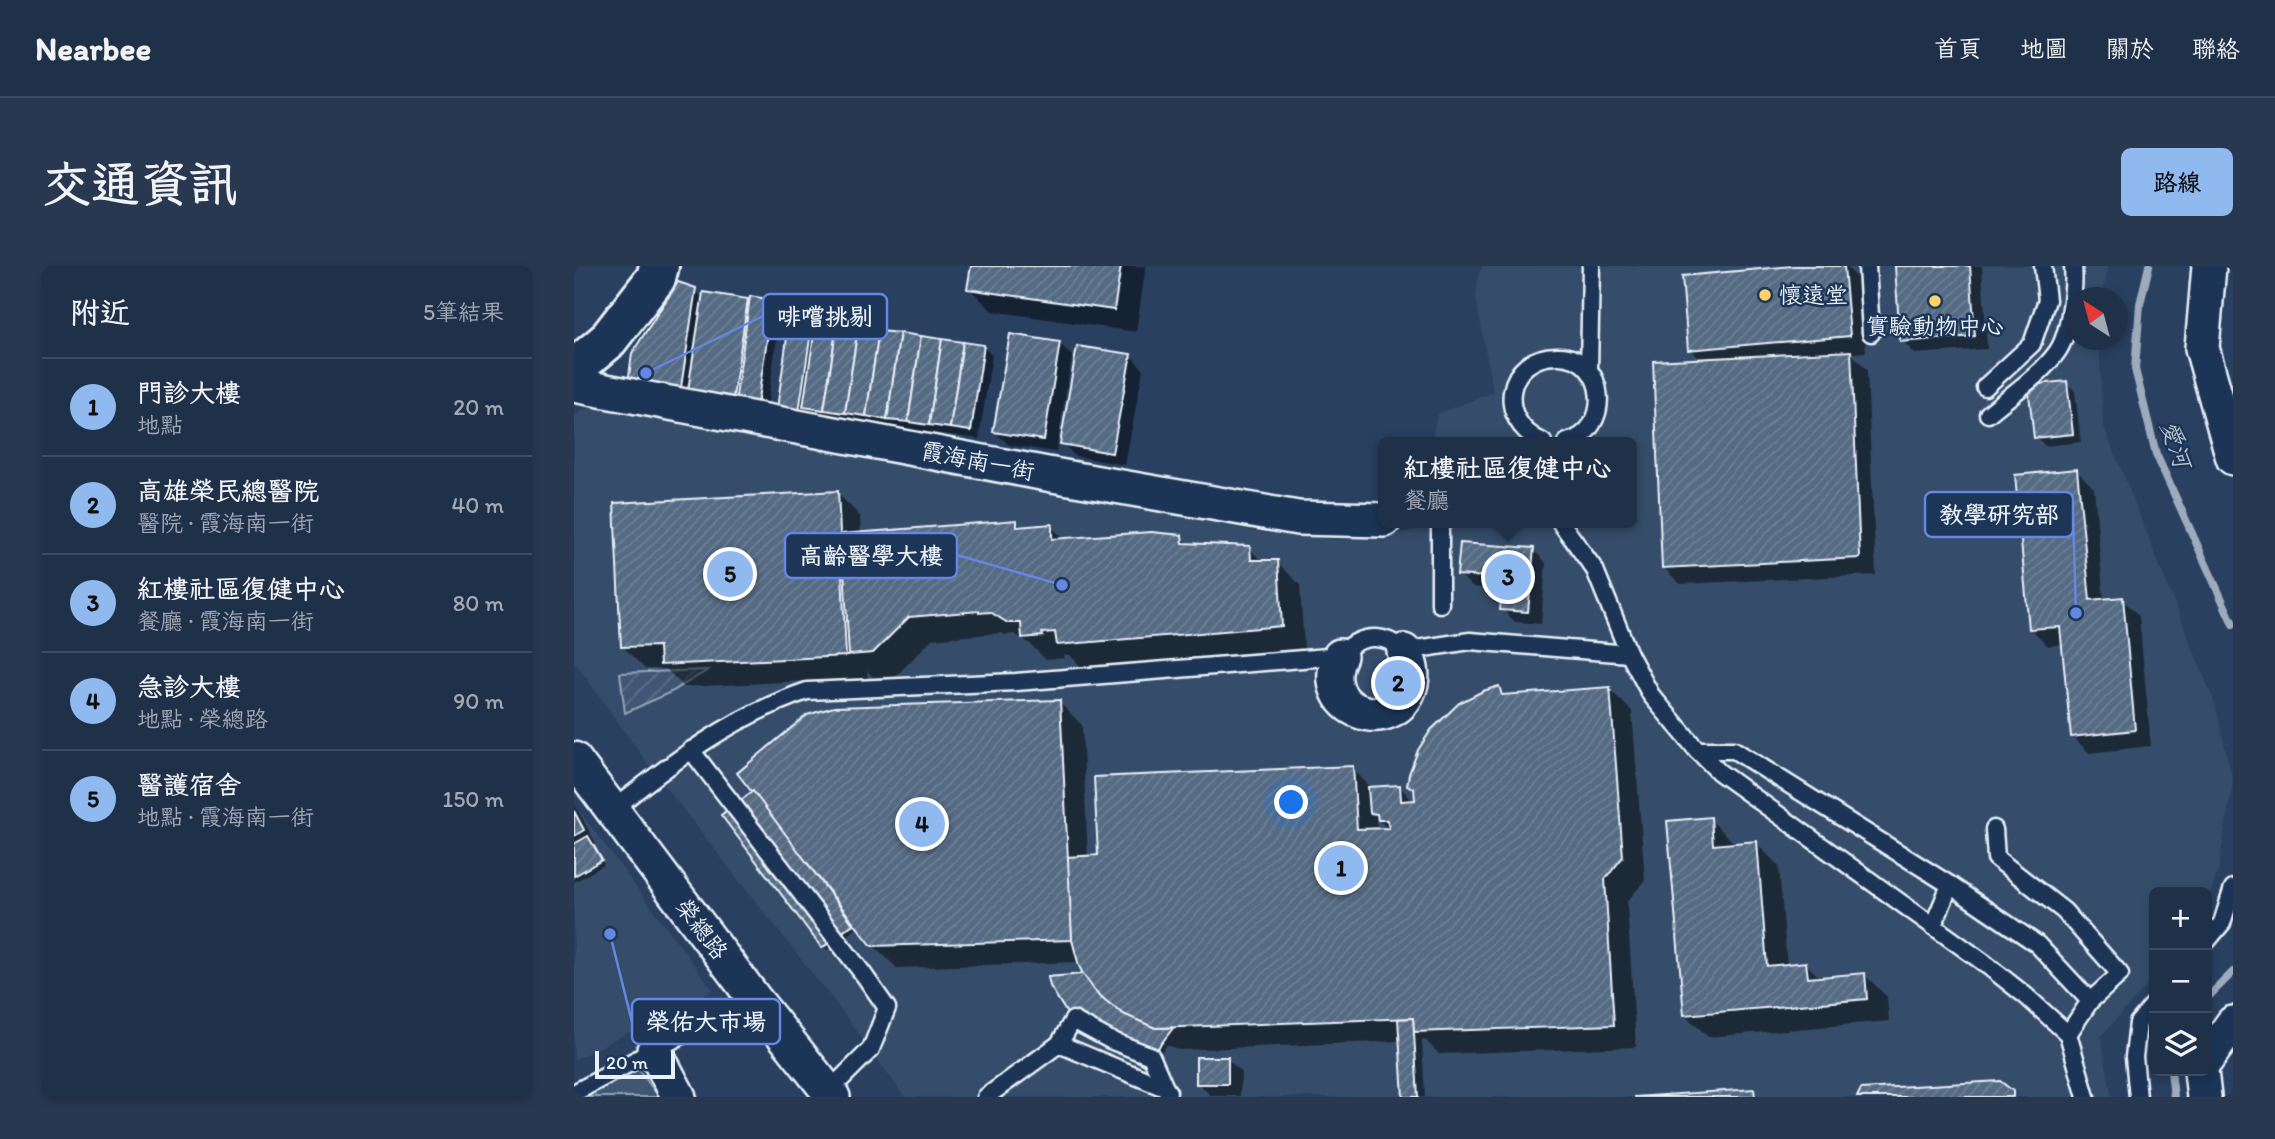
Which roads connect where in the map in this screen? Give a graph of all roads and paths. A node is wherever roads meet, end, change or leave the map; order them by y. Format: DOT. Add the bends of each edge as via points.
graph roads {
  1 [pos="659,266"];
  2 [pos="1591,266"];
  3 [pos="1867,266"];
  4 [pos="2043,266"];
  5 [pos="2073,266"];
  6 [pos="2209,266"];
  7 [pos="1871,333"];
  8 [pos="574,369"];
  9 [pos="1589,370"];
  10 [pos="574,385"];
  11 [pos="1985,387"];
  12 [pos="1988,414"];
  13 [pos="1531,437"];
  14 [pos="1578,437"];
  15 [pos="2233,458"];
  16 [pos="1378,520"];
  17 [pos="1440,528"];
  18 [pos="1565,528"];
  19 [pos="1440,604"];
  20 [pos="1404,651"];
  21 [pos="1629,654"];
  22 [pos="1340,656"];
  23 [pos="691,750"];
  24 [pos="1697,750"];
  25 [pos="574,759"];
  26 [pos="612,810"];
  27 [pos="1994,829"];
  28 [pos="1950,885"];
  29 [pos="2233,888"];
  30 [pos="1933,926"];
  31 [pos="2212,935"];
  32 [pos="753,997"];
  33 [pos="2090,1001"];
  34 [pos="2149,1010"];
  35 [pos="2233,1023"];
  36 [pos="2068,1034"];
  37 [pos="1059,1044"];
  38 [pos="654,1049"];
  39 [pos="2212,1052"];
  40 [pos="2202,1076"];
  41 [pos="574,1093"];
  42 [pos="1168,1093"];
  43 [pos="831,1094"];
  44 [pos="679,1097"];
  45 [pos="986,1097"];
  46 [pos="2086,1097"];
  47 [pos="2138,1097"];
  48 [pos="2204,1097"];
  1 -- 8 [label="street" via="656,278 607,341"];
  2 -- 9 [label="lane"];
  3 -- 7 [label="lane"];
  4 -- 11 [label="lane" via="2047,300 2032,344"];
  5 -- 12 [label="lane" via="2070,314 2059,350"];
  6 -- 15 [label="street" via="2202,348"];
  9 -- 13 [label="lane" via="1578,361 1548,356 1522,371 1514,383 1513,413"];
  9 -- 14 [label="lane" via="1597,382 1599,410 1594,423"];
  10 -- 16 [label="street, 霞海南一街" via="1298,519"];
  17 -- 19 [label="lane"];
  18 -- 21 [label="lane" via="1595,570"];
  20 -- 21 [label="lane" via="1470,641"];
  20 -- 22 [label="lane" via="1392,641 1373,637 1357,641"];
  20 -- 22 [label="street" via="1412,677 1410,690 1392,710 1380,714 1367,714 1345,703 1334,676"];
  21 -- 24 [label="lane" via="1651,695"];
  22 -- 23 [label="lane" via="1016,682 807,691 774,702"];
  23 -- 26 [label="lane"];
  23 -- 43 [label="lane" via="887,1009 871,1049"];
  24 -- 28 [label="lane" via="1734,750"];
  24 -- 30 [label="lane" via="1719,772"];
  25 -- 26 [label="street, 榮總路"];
  26 -- 32 [label="street, 榮總路"];
  27 -- 33 [label="lane" via="1996,858 2064,911 2120,974"];
  28 -- 30 [label="lane"];
  28 -- 33 [label="lane" via="2037,944"];
  29 -- 31 [label="lane" via="2222,923"];
  30 -- 36 [label="lane"];
  32 -- 38 [label="lane"];
  32 -- 43 [label="street, 榮總路"];
  33 -- 36 [label="lane"];
  34 -- 47 [label="lane" via="2138,1023 2134,1057"];
  35 -- 39 [label="street"];
  36 -- 46 [label="lane"];
  37 -- 42 [label="lane"];
  37 -- 42 [label="lane" via="1073,1020 1152,1056"];
  37 -- 45 [label="lane"];
  38 -- 41 [label="lane"];
  38 -- 44 [label="street"];
  40 -- 48 [label="street"];
}
